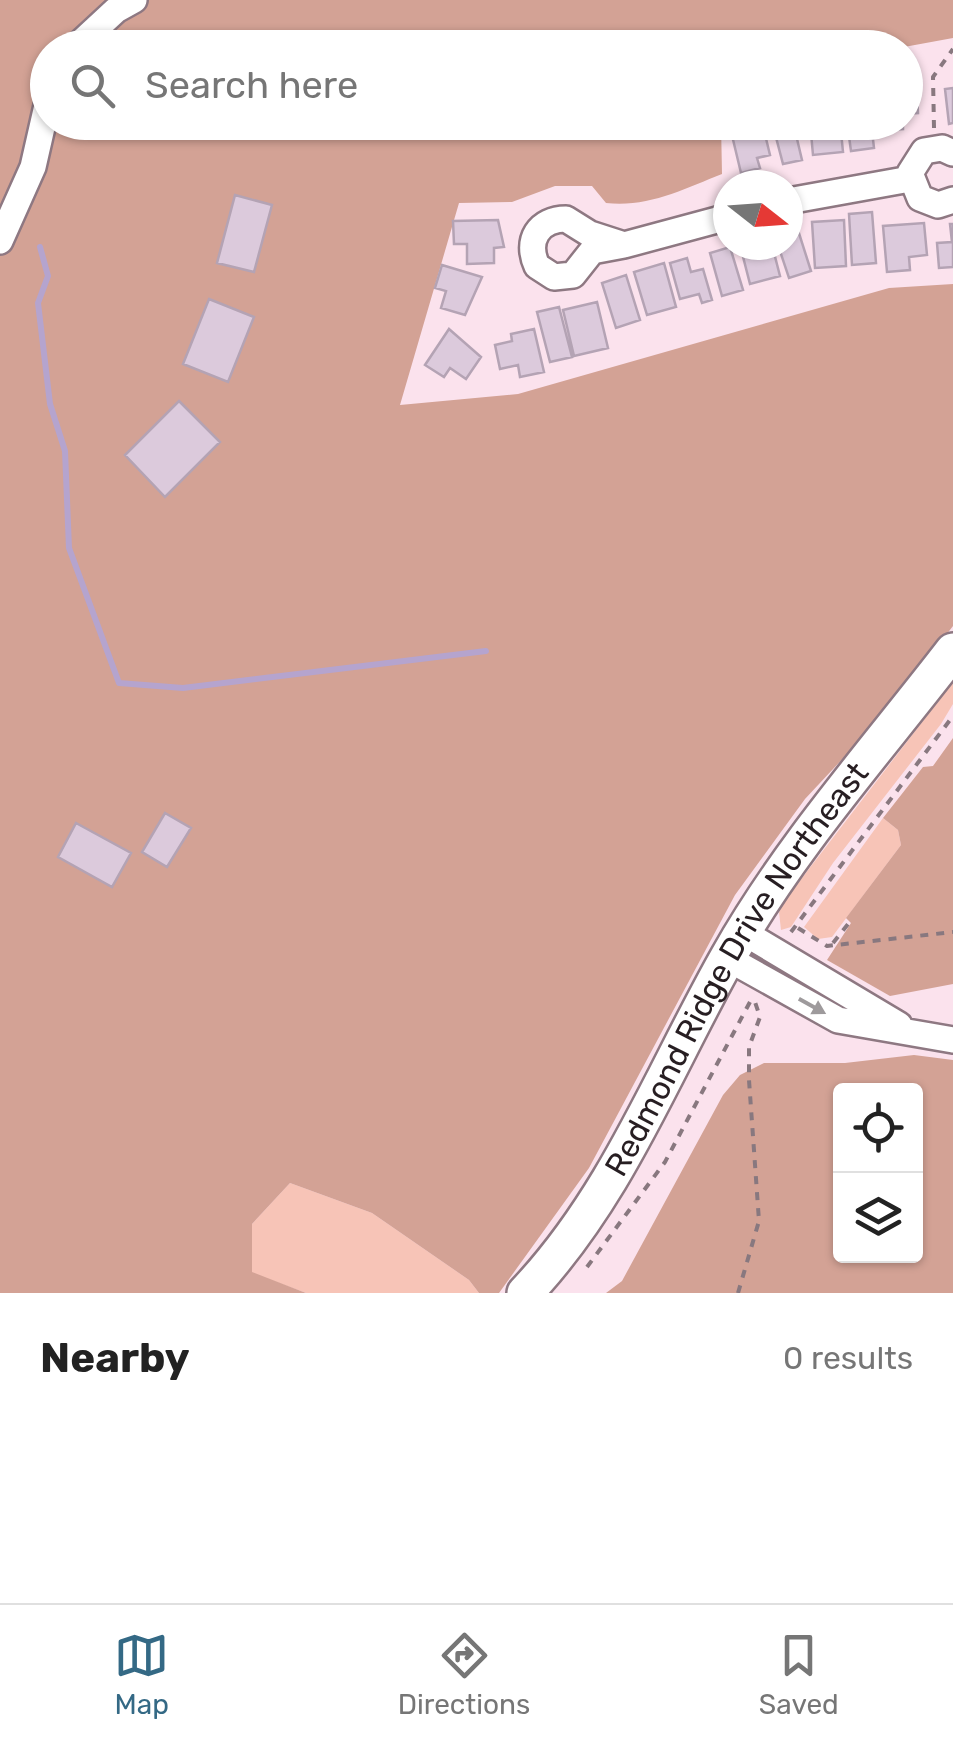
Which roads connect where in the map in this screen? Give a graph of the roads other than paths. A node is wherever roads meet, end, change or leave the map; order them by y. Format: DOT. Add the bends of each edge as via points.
graph roads {
  1 [pos="134,0"];
  2 [pos="97,30"];
  3 [pos="39,140"];
  4 [pos="944,144"];
  5 [pos="910,178"];
  6 [pos="803,198"];
  7 [pos="953,200"];
  8 [pos="713,221"];
  9 [pos="0,241"];
  10 [pos="624,245"];
  11 [pos="953,652"];
  12 [pos="735,945"];
  13 [pos="953,1040"];
  14 [pos="524,1293"];
  1 -- 2 [label="street"];
  3 -- 9 [label="street"];
  4 -- 5 [label="street" via="924,152"];
  5 -- 6 [label="street"];
  5 -- 7 [label="street" via="929,203"];
  8 -- 10 [label="street"];
  11 -- 12 [label="street, Redmond Ridge Drive Northeast" via="792,857"];
  12 -- 13 [label="street" via="838,1020"];
  12 -- 14 [label="street, Redmond Ridge Drive Northeast" via="613,1176"];
}
